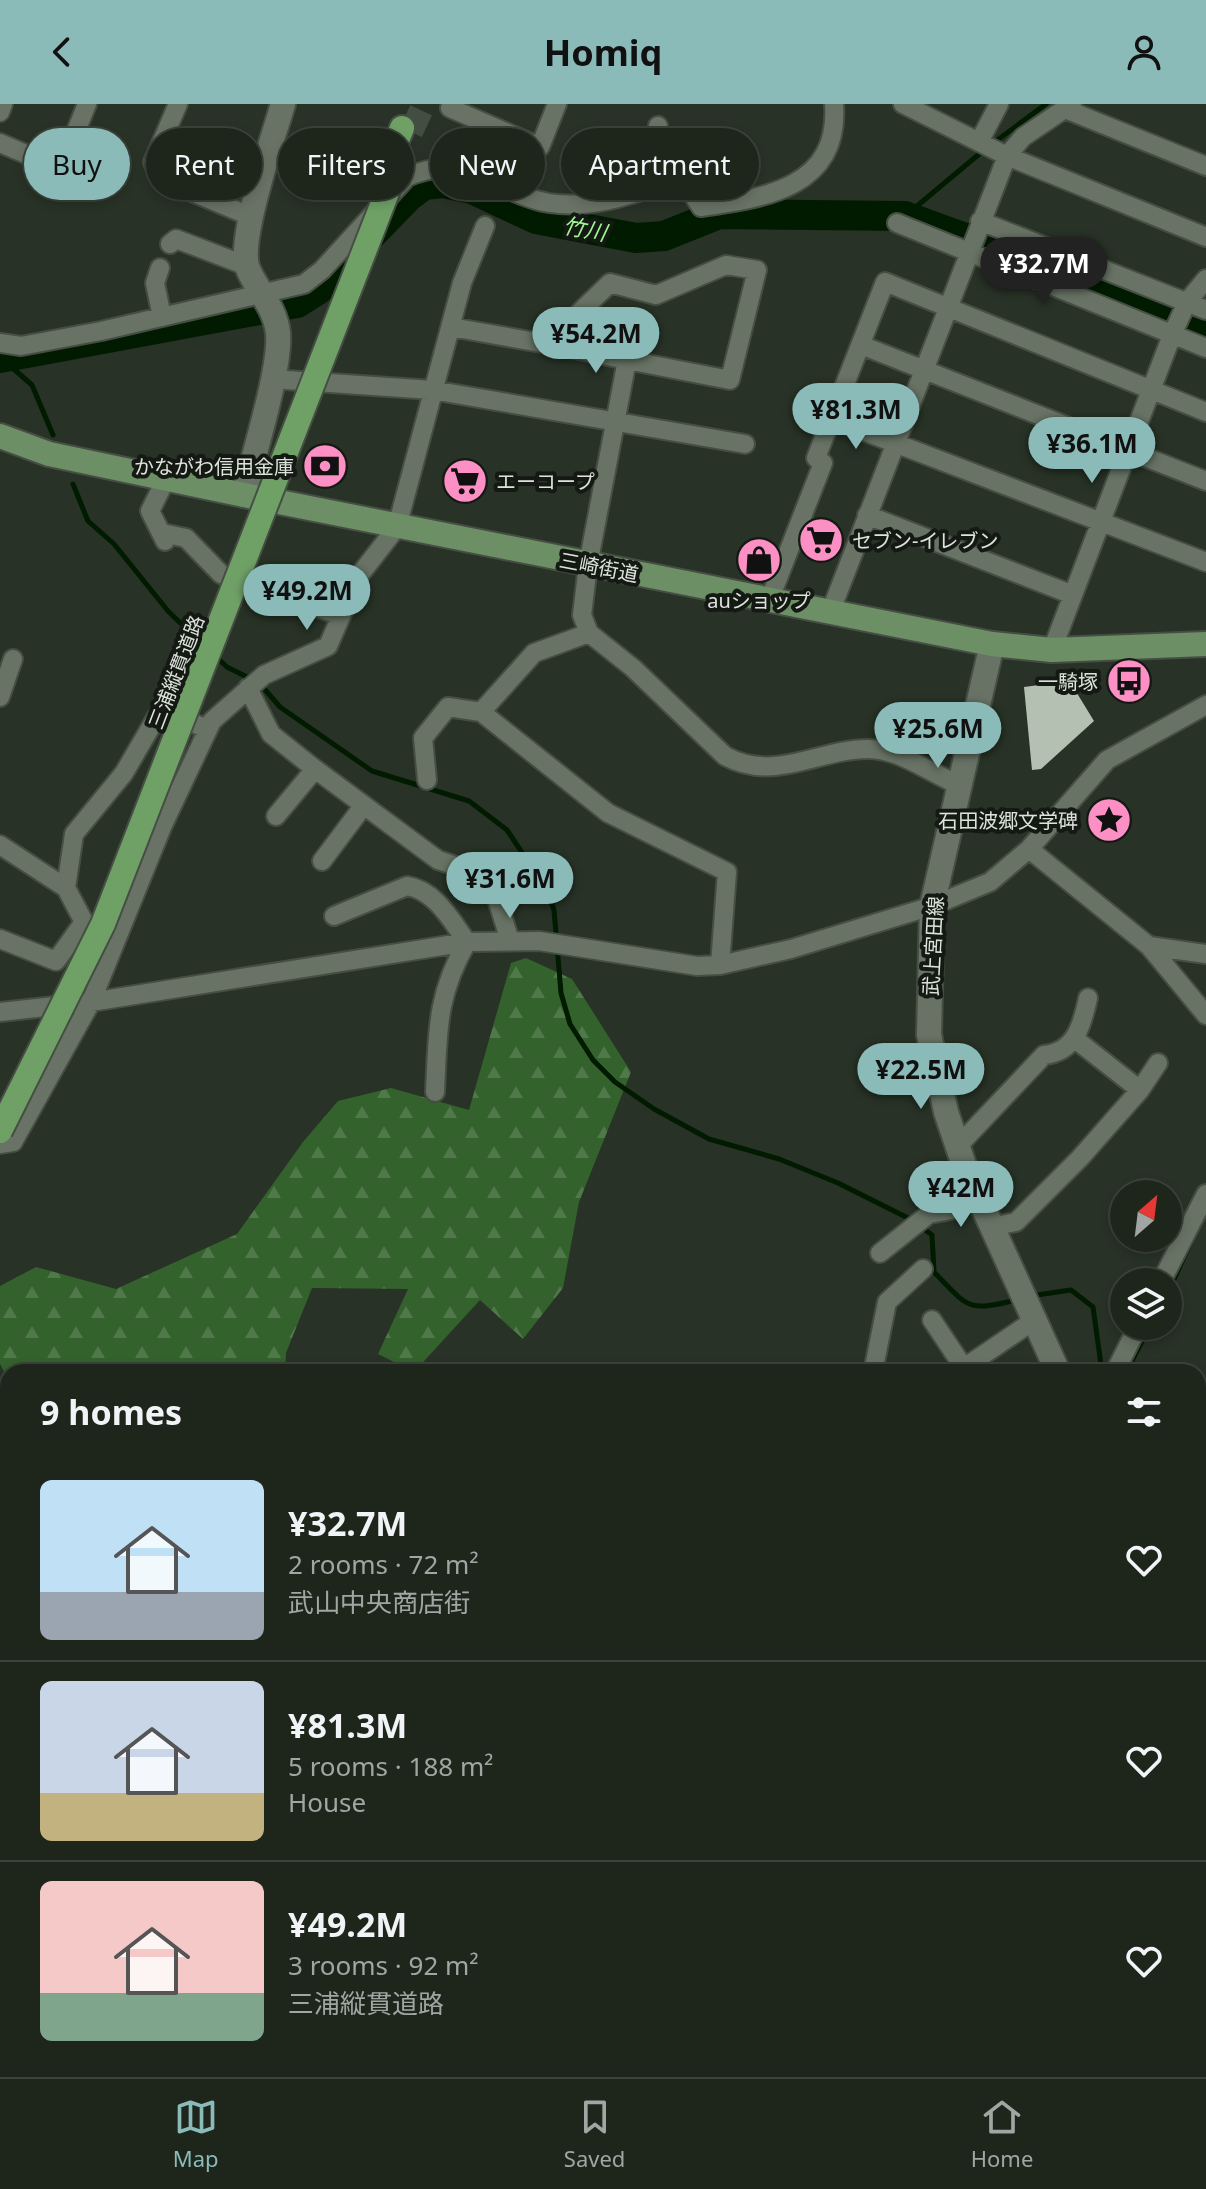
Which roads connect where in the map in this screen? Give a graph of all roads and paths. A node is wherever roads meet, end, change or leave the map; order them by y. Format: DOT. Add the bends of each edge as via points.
graph roads {
  1 [pos="3,104"];
  2 [pos="87,104"];
  3 [pos="178,104"];
  4 [pos="283,104"];
  5 [pos="557,104"];
  6 [pos="834,104"];
  7 [pos="903,104"];
  8 [pos="999,104"];
  9 [pos="448,105"];
  10 [pos="1068,106"];
  11 [pos="0,112"];
  12 [pos="979,142"];
  13 [pos="0,143"];
  14 [pos="1007,156"];
  15 [pos="1206,166"];
  16 [pos="759,196"];
  17 [pos="378,200"];
  18 [pos="379,200"];
  19 [pos="609,200"];
  20 [pos="696,200"];
  21 [pos="740,200"];
  22 [pos="252,217"];
  23 [pos="980,221"];
  24 [pos="897,223"];
  25 [pos="485,226"];
  26 [pos="1206,237"];
  27 [pos="170,244"];
  28 [pos="968,251"];
  29 [pos="247,266"];
  30 [pos="160,268"];
  31 [pos="1206,279"];
  32 [pos="265,293"];
  33 [pos="1187,302"];
  34 [pos="946,307"];
  35 [pos="1206,310"];
  36 [pos="162,317"];
  37 [pos="451,327"];
  38 [pos="1172,335"];
  39 [pos="0,343"];
  40 [pos="861,345"];
  41 [pos="1206,348"];
  42 [pos="575,349"];
  43 [pos="627,360"];
  44 [pos="923,369"];
  45 [pos="272,379"];
  46 [pos="432,390"];
  47 [pos="1150,391"];
  48 [pos="1206,412"];
  49 [pos="615,419"];
  50 [pos="832,419"];
  51 [pos="0,436"];
  52 [pos="895,443"];
  53 [pos="745,444"];
  54 [pos="1128,450"];
  55 [pos="166,479"];
  56 [pos="1206,481"];
  57 [pos="244,495"];
  58 [pos="867,515"];
  59 [pos="1101,522"];
  60 [pos="397,527"];
  61 [pos="1206,562"];
  62 [pos="588,565"];
  63 [pos="1073,595"];
  64 [pos="769,601"];
  65 [pos="830,613"];
  66 [pos="339,615"];
  67 [pos="589,633"];
  68 [pos="992,644"];
  69 [pos="1206,644"];
  70 [pos="1052,650"];
  71 [pos="13,659"];
  72 [pos="248,688"];
  73 [pos="0,697"];
  74 [pos="1206,705"];
  75 [pos="481,712"];
  76 [pos="207,729"];
  77 [pos="315,769"];
  78 [pos="427,780"];
  79 [pos="959,785"];
  80 [pos="364,805"];
  81 [pos="276,816"];
  82 [pos="0,845"];
  83 [pos="1029,849"];
  84 [pos="322,861"];
  85 [pos="66,888"];
  86 [pos="932,906"];
  87 [pos="334,916"];
  88 [pos="84,922"];
  89 [pos="0,939"];
  90 [pos="510,941"];
  91 [pos="467,942"];
  92 [pos="114,944"];
  93 [pos="1149,946"];
  94 [pos="1206,954"];
  95 [pos="720,965"];
  96 [pos="1088,998"];
  97 [pos="91,1002"];
  98 [pos="0,1012"];
  99 [pos="1206,1015"];
  100 [pos="1075,1039"];
  101 [pos="1158,1063"];
  102 [pos="1140,1090"];
  103 [pos="435,1092"];
  104 [pos="0,1112"];
  105 [pos="0,1131"];
  106 [pos="0,1144"];
  107 [pos="957,1147"];
  108 [pos="1206,1194"];
  109 [pos="976,1196"];
  110 [pos="990,1227"];
  111 [pos="880,1253"];
  112 [pos="1168,1268"];
  113 [pos="923,1269"];
  114 [pos="1026,1306"];
  115 [pos="932,1320"];
  116 [pos="1131,1340"];
  117 [pos="875,1364"];
  118 [pos="958,1364"];
  119 [pos="967,1364"];
  120 [pos="1054,1364"];
  121 [pos="1119,1364"];
  1 -- 11 [label="street"];
  2 -- 13 [label="street" via="61,169"];
  3 -- 22 [label="street" via="153,162 161,179"];
  4 -- 22 [label="main road"];
  5 -- 9 [label="street" via="540,147"];
  6 -- 16 [label="street" via="831,141 815,169 778,193"];
  7 -- 12 [label="street"];
  8 -- 12 [label="street"];
  10 -- 14 [label="street" via="1023,137"];
  10 -- 15 [label="street"];
  12 -- 14 [label="street"];
  14 -- 23 [label="street"];
  14 -- 26 [label="street"];
  17 -- 104 [label="highway, 三浦縦貫道路" via="132,828 74,966"];
  18 -- 105 [label="highway, 三浦縦貫道路, bridge" via="103,924"];
  19 -- 32 [label="street" via="592,205 549,203 462,170 424,169 407,177 313,277"];
  20 -- 21 [label="street" via="701,207"];
  22 -- 29 [label="main road"];
  23 -- 28 [label="street"];
  23 -- 33 [label="street"];
  24 -- 28 [label="street"];
  25 -- 37 [label="street"];
  27 -- 29 [label="street" via="176,239"];
  28 -- 34 [label="street"];
  28 -- 38 [label="street"];
  29 -- 32 [label="main road"];
  30 -- 36 [label="street" via="155,283"];
  31 -- 33 [label="street"];
  32 -- 36 [label="street"];
  32 -- 45 [label="main road" via="278,334"];
  33 -- 35 [label="street"];
  33 -- 38 [label="street"];
  34 -- 40 [label="street" via="885,282"];
  34 -- 44 [label="street"];
  34 -- 47 [label="street"];
  36 -- 39 [label="street" via="21,346"];
  37 -- 42 [label="street"];
  37 -- 46 [label="street"];
  38 -- 41 [label="street"];
  38 -- 47 [label="street"];
  40 -- 44 [label="street"];
  40 -- 50 [label="street"];
  42 -- 43 [label="street"];
  42 -- 43 [label="street" via="579,313 610,283 656,295 726,265 757,270 730,380"];
  43 -- 49 [label="street"];
  44 -- 52 [label="street"];
  44 -- 54 [label="street"];
  45 -- 46 [label="street"];
  45 -- 57 [label="main road"];
  46 -- 49 [label="street"];
  46 -- 60 [label="street"];
  47 -- 48 [label="street"];
  47 -- 54 [label="street"];
  49 -- 53 [label="street"];
  49 -- 62 [label="street"];
  50 -- 52 [label="street"];
  50 -- 64 [label="street" via="816,458 823,463"];
  51 -- 55 [label="main road, 三崎街道" via="49,454"];
  52 -- 58 [label="street"];
  52 -- 59 [label="street"];
  54 -- 56 [label="street"];
  54 -- 59 [label="street"];
  55 -- 57 [label="main road, 三崎街道"];
  55 -- 66 [label="street" via="150,511 164,538 186,538 221,574 255,589"];
  57 -- 60 [label="main road, 三崎街道"];
  58 -- 63 [label="street"];
  58 -- 65 [label="street"];
  59 -- 61 [label="street"];
  59 -- 63 [label="street"];
  60 -- 62 [label="main road, 三崎街道"];
  60 -- 66 [label="street" via="358,577"];
  62 -- 64 [label="main road, 三崎街道"];
  62 -- 67 [label="street" via="582,615"];
  63 -- 70 [label="street"];
  64 -- 65 [label="main road, 三崎街道"];
  65 -- 68 [label="main road, 三崎街道"];
  66 -- 72 [label="street" via="328,646 264,675"];
  67 -- 75 [label="street" via="534,653"];
  67 -- 79 [label="street" via="740,764 773,768 866,749 890,751"];
  68 -- 70 [label="main road, 三崎街道"];
  68 -- 79 [label="main road, 武上宮田線"];
  69 -- 70 [label="main road, 三崎街道"];
  71 -- 73 [label="street"];
  72 -- 76 [label="street"];
  72 -- 77 [label="street" via="271,734"];
  74 -- 83 [label="street" via="1107,760"];
  75 -- 78 [label="street" via="448,707 423,738"];
  75 -- 95 [label="street" via="608,813 727,872"];
  76 -- 85 [label="street" via="165,711 156,718 124,773 74,834"];
  76 -- 92 [label="street"];
  77 -- 80 [label="street"];
  77 -- 81 [label="street"];
  79 -- 86 [label="main road, 武上宮田線"];
  80 -- 84 [label="street"];
  80 -- 90 [label="street" via="438,860 483,875 493,886"];
  82 -- 85 [label="street"];
  83 -- 86 [label="street" via="990,882"];
  83 -- 93 [label="street"];
  85 -- 88 [label="street"];
  86 -- 95 [label="street"];
  86 -- 107 [label="main road, 武上宮田線" via="929,1035"];
  87 -- 91 [label="street" via="407,886 419,888"];
  88 -- 89 [label="street" via="56,961"];
  88 -- 92 [label="street"];
  90 -- 91 [label="street"];
  90 -- 95 [label="street"];
  91 -- 97 [label="street"];
  91 -- 103 [label="street" via="441,1000"];
  92 -- 97 [label="street"];
  93 -- 94 [label="street"];
  93 -- 99 [label="street"];
  96 -- 100 [label="street"];
  97 -- 98 [label="street"];
  97 -- 106 [label="street" via="13,1142"];
  100 -- 102 [label="street"];
  100 -- 107 [label="street" via="1061,1053 1044,1055"];
  101 -- 102 [label="street"];
  102 -- 110 [label="street" via="1016,1222"];
  107 -- 109 [label="main road, 武上宮田線"];
  108 -- 112 [label="street"];
  109 -- 110 [label="main road, 武上宮田線"];
  109 -- 111 [label="street" via="951,1210 929,1214"];
  110 -- 114 [label="main road, 武上宮田線"];
  113 -- 117 [label="street" via="887,1302"];
  114 -- 119 [label="street"];
  114 -- 120 [label="main road, 武上宮田線"];
  115 -- 118 [label="street"];
  116 -- 121 [label="street"];
}
